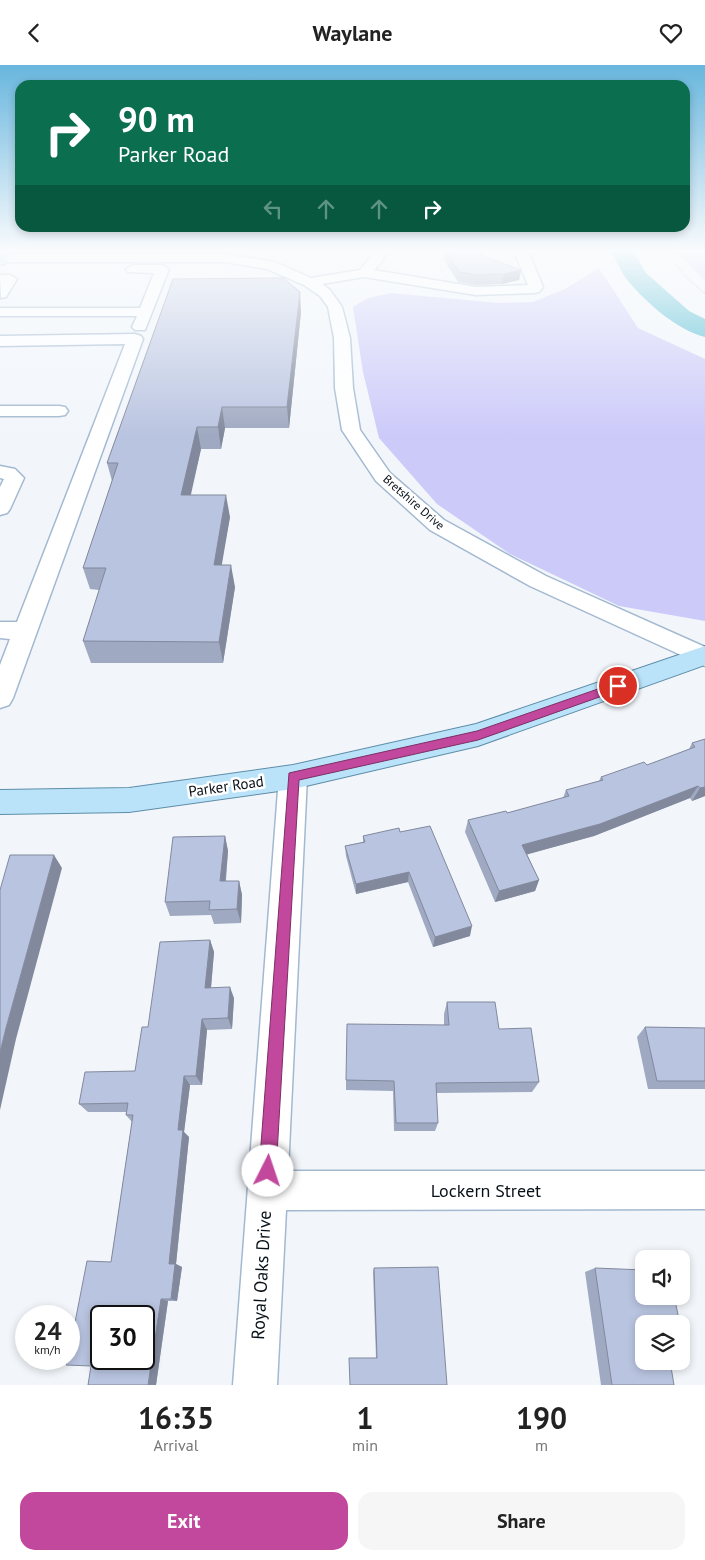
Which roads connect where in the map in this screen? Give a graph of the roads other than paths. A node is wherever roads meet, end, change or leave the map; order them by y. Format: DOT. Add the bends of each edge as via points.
graph roads {
  1 [pos="146,312"];
  2 [pos="336,313"];
  3 [pos="135,339"];
  4 [pos="0,341"];
  5 [pos="0,411"];
  6 [pos="59,411"];
  7 [pos="0,472"];
  8 [pos="0,509"];
  9 [pos="0,631"];
  10 [pos="25,631"];
  11 [pos="704,656"];
  12 [pos="0,698"];
  13 [pos="294,777"];
  14 [pos="0,802"];
  15 [pos="705,1190"];
  16 [pos="266,1191"];
  17 [pos="255,1385"];
  1 -- 3 [label="street"];
  2 -- 11 [label="street, Bretshire Drive" via="351,430 383,477 437,525 538,581"];
  3 -- 4 [label="street"];
  3 -- 10 [label="street"];
  5 -- 6 [label="street"];
  7 -- 8 [label="street" via="14,478"];
  9 -- 10 [label="street"];
  10 -- 12 [label="street"];
  11 -- 13 [label="main road, Parker Road" via="478,735"];
  13 -- 14 [label="main road, Parker Road" via="129,800"];
  13 -- 16 [label="street, Royal Oaks Drive"];
  15 -- 16 [label="street, Lockern Street"];
  16 -- 17 [label="street, Royal Oaks Drive"];
}
